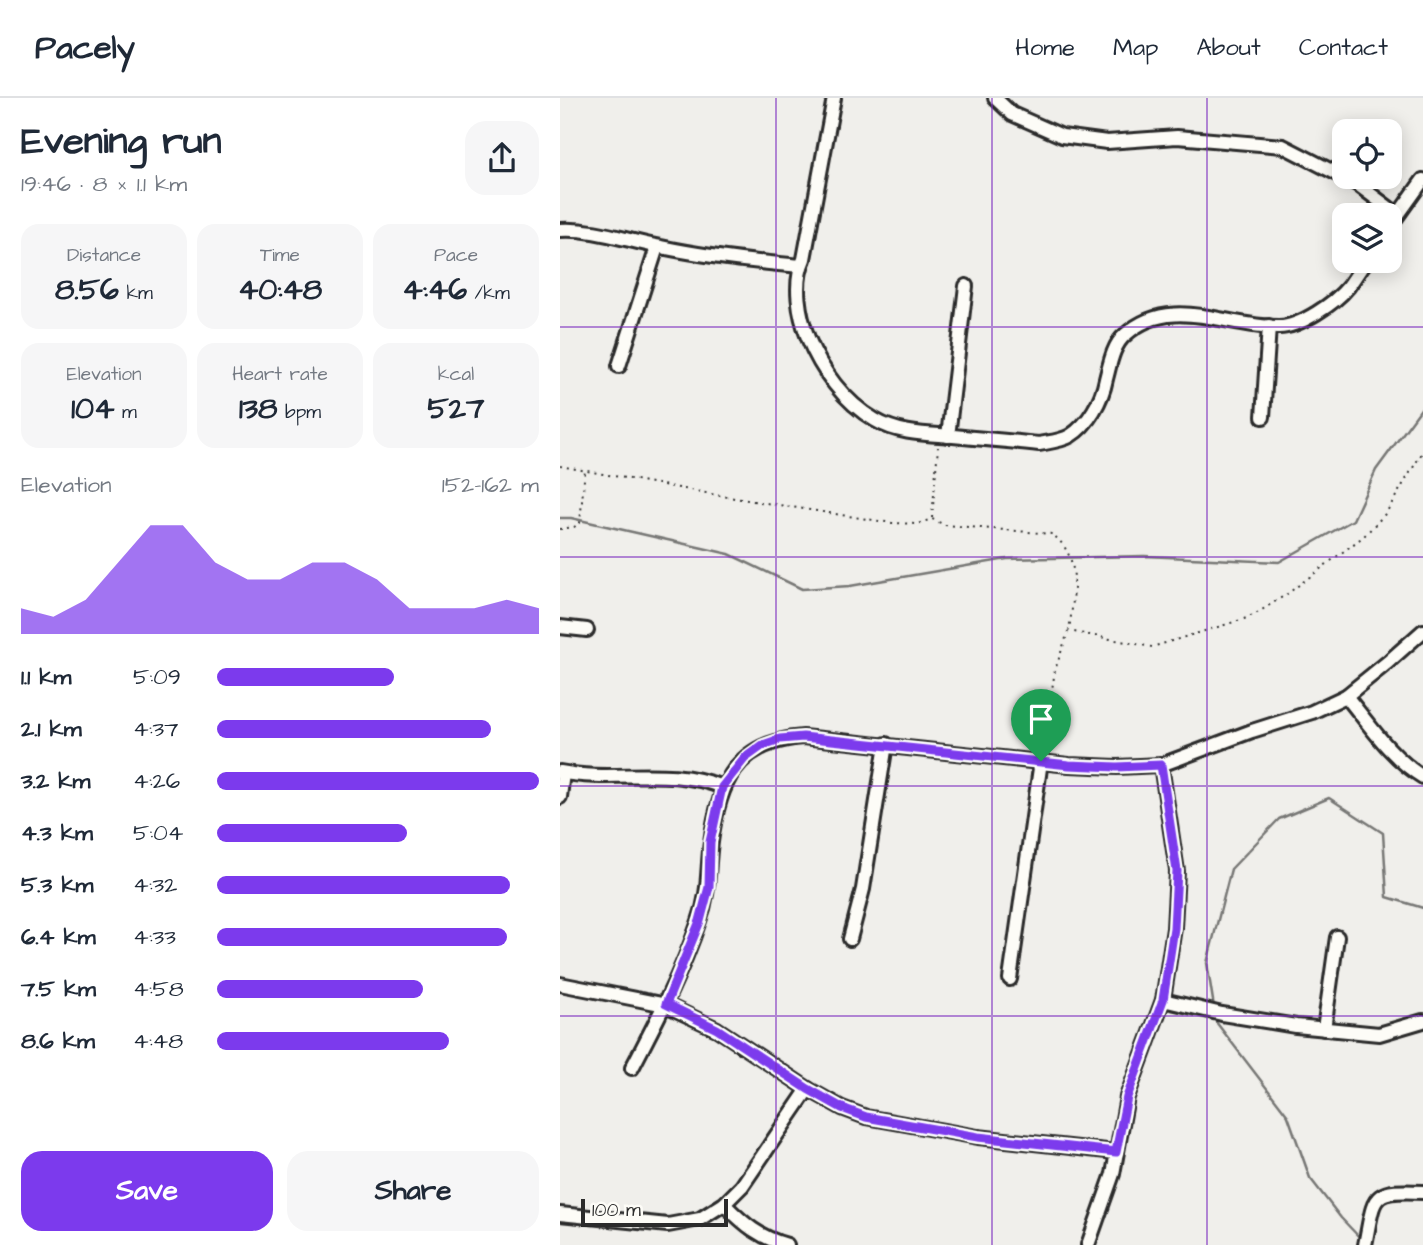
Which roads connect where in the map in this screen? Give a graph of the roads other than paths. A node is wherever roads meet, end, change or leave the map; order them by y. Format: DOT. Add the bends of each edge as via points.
graph roads {
  1 [pos="834,98"];
  2 [pos="995,98"];
  3 [pos="1423,180"];
  4 [pos="1383,203"];
  5 [pos="1402,209"];
  6 [pos="560,230"];
  7 [pos="657,247"];
  8 [pos="801,266"];
  9 [pos="1358,273"];
  10 [pos="966,286"];
  11 [pos="1269,326"];
  12 [pos="619,366"];
  13 [pos="1263,417"];
  14 [pos="944,435"];
  15 [pos="560,627"];
  16 [pos="587,630"];
  17 [pos="1423,631"];
  18 [pos="1346,696"];
  19 [pos="886,744"];
  20 [pos="1041,761"];
  21 [pos="1161,765"];
  22 [pos="562,772"];
  23 [pos="1423,777"];
  24 [pos="722,787"];
  25 [pos="560,797"];
  26 [pos="1337,937"];
  27 [pos="850,939"];
  28 [pos="1010,979"];
  29 [pos="560,984"];
  30 [pos="1163,1000"];
  31 [pos="666,1004"];
  32 [pos="1423,1021"];
  33 [pos="1324,1029"];
  34 [pos="632,1068"];
  35 [pos="808,1089"];
  36 [pos="1116,1152"];
  37 [pos="1423,1192"];
  38 [pos="724,1205"];
  39 [pos="560,1214"];
  40 [pos="788,1245"];
  41 [pos="1087,1245"];
  42 [pos="1365,1245"];
  1 -- 8 [label="street"];
  2 -- 4 [label="street" via="1012,114 1062,136 1107,142 1177,136 1283,146 1357,184"];
  3 -- 5 [label="street"];
  6 -- 7 [label="street" via="614,235"];
  7 -- 8 [label="street"];
  7 -- 12 [label="street"];
  8 -- 14 [label="street" via="803,324 814,352 848,401 876,421 910,432"];
  9 -- 11 [label="street" via="1347,289 1301,322"];
  10 -- 14 [label="street"];
  11 -- 13 [label="street"];
  11 -- 14 [label="street" via="1180,313 1154,317 1124,335 1115,349 1104,391 1070,436 1039,444"];
  15 -- 16 [label="street"];
  17 -- 18 [label="street"];
  18 -- 21 [label="street"];
  18 -- 23 [label="street" via="1391,751"];
  19 -- 20 [label="street"];
  19 -- 24 [label="street" via="780,739 745,758"];
  19 -- 27 [label="street" via="863,889"];
  20 -- 21 [label="street"];
  20 -- 28 [label="street"];
  21 -- 30 [label="street" via="1177,871"];
  22 -- 24 [label="street" via="679,775"];
  22 -- 25 [label="street"];
  24 -- 31 [label="street" via="710,842 709,887"];
  26 -- 33 [label="street"];
  29 -- 31 [label="street"];
  30 -- 33 [label="street"];
  30 -- 36 [label="street" via="1127,1097"];
  31 -- 34 [label="street"];
  31 -- 35 [label="street" via="717,1029"];
  32 -- 33 [label="street" via="1379,1034"];
  35 -- 36 [label="street" via="878,1121"];
  35 -- 38 [label="street"];
  36 -- 41 [label="street" via="1114,1174"];
  37 -- 42 [label="street" via="1393,1191 1373,1203"];
  38 -- 39 [label="street" via="700,1219 668,1226"];
  38 -- 40 [label="street" via="747,1228"];
}
